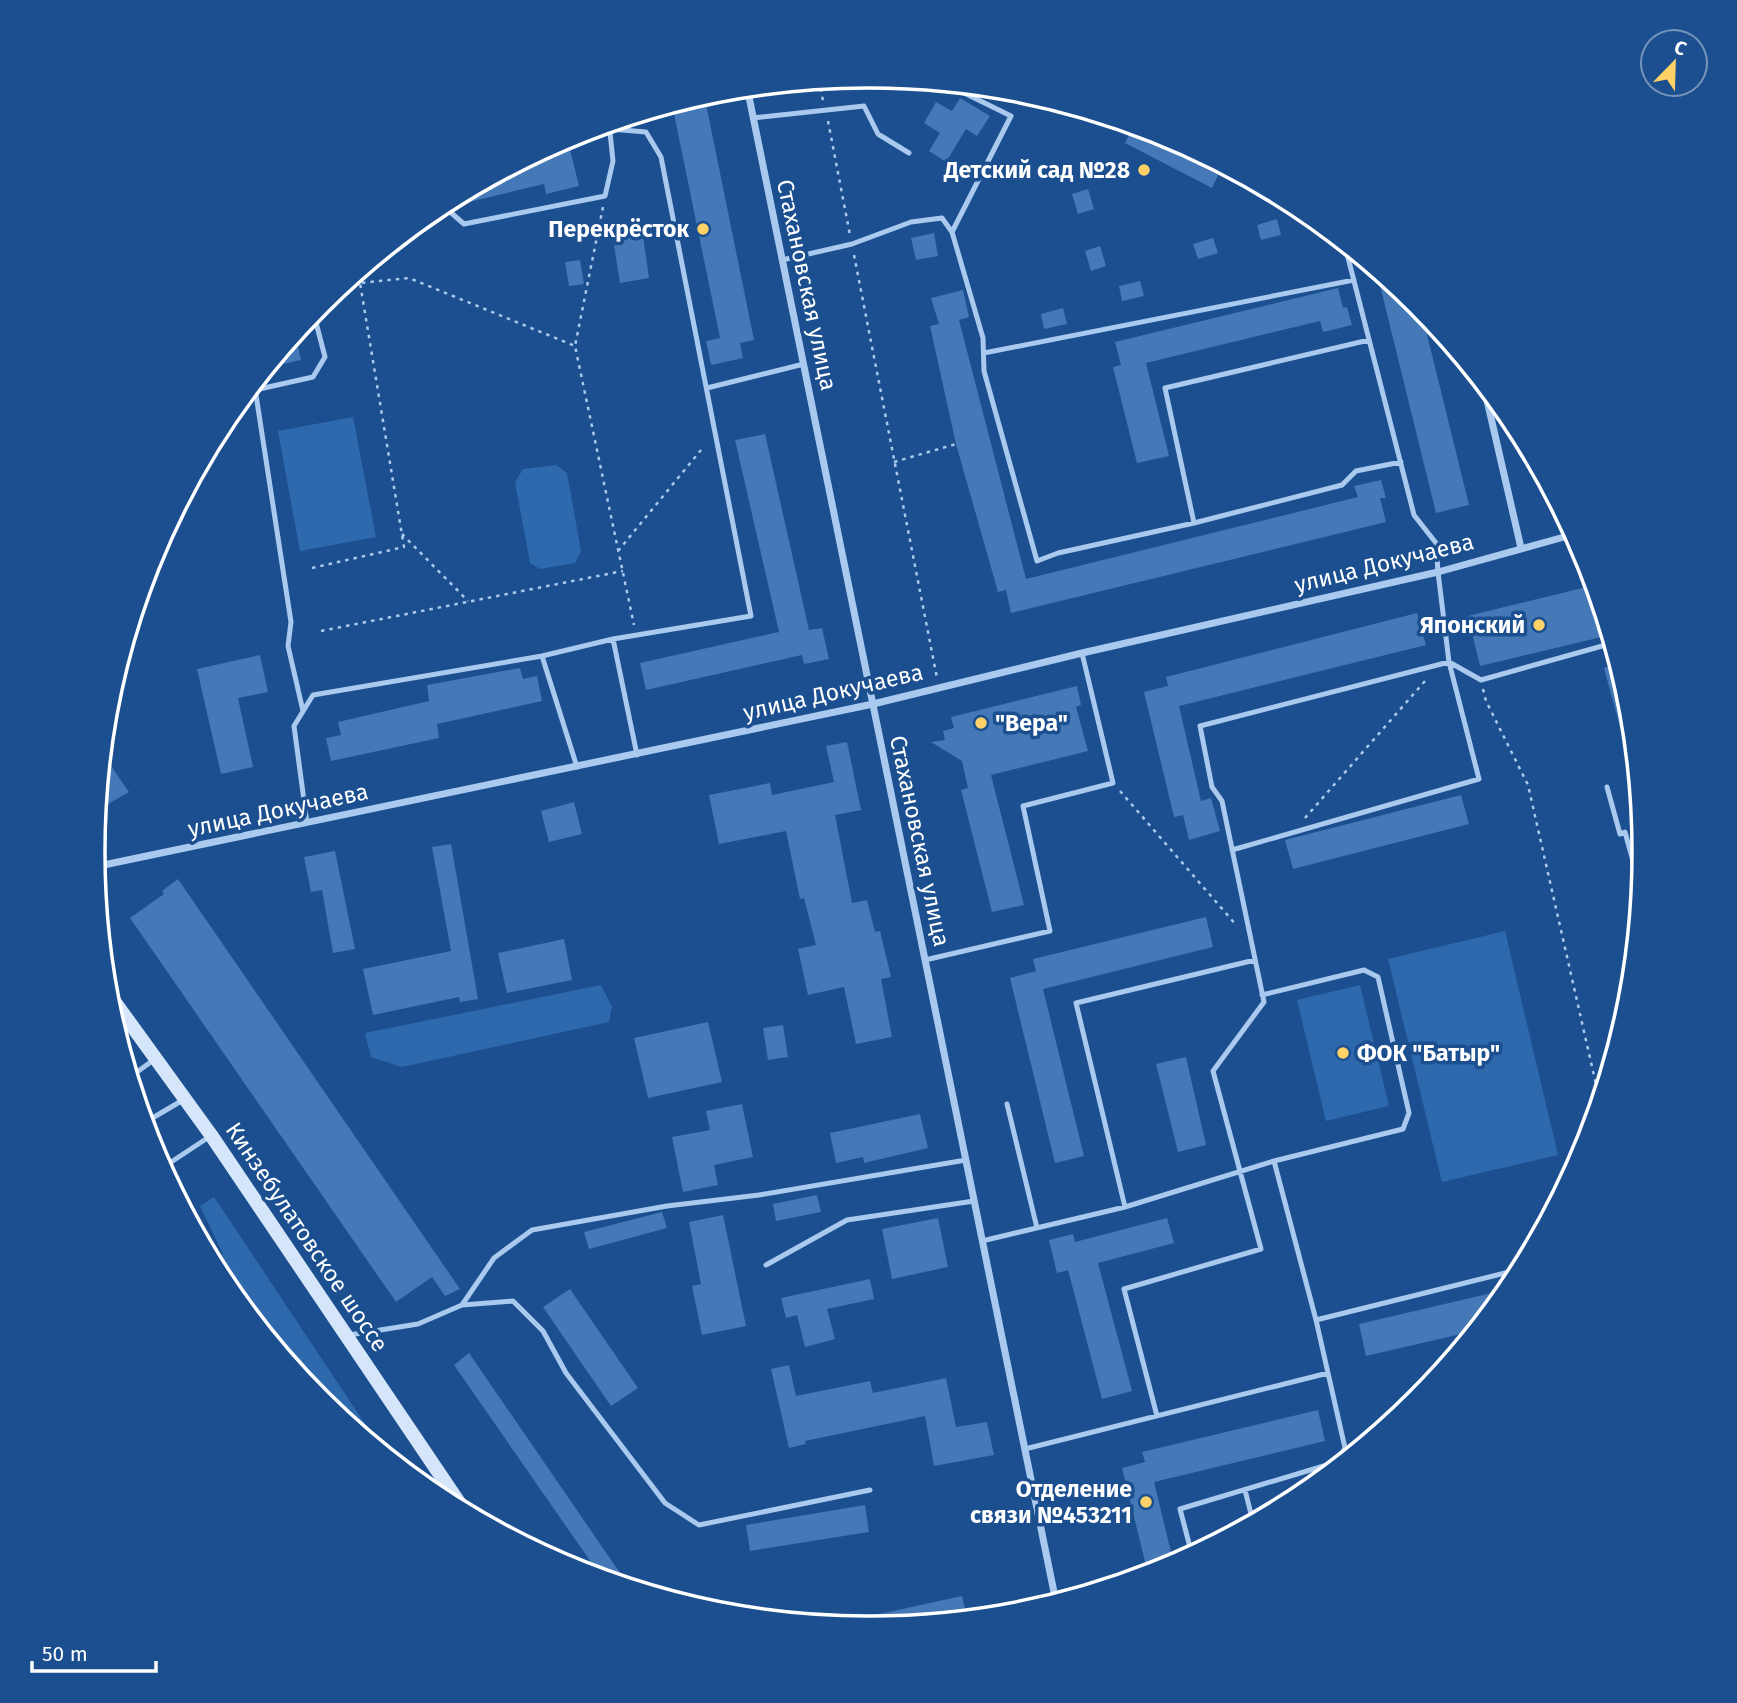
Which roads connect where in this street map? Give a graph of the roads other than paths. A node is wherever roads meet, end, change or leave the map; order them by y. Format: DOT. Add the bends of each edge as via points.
graph roads {
  1 [pos="966,94"];
  2 [pos="749,97"];
  3 [pos="753,118"];
  4 [pos="623,128"];
  5 [pos="610,133"];
  6 [pos="909,153"];
  7 [pos="450,212"];
  8 [pos="952,232"];
  9 [pos="1348,256"];
  10 [pos="782,260"];
  11 [pos="1354,280"];
  12 [pos="316,324"];
  13 [pos="1369,340"];
  14 [pos="984,353"];
  15 [pos="804,364"];
  16 [pos="707,388"];
  17 [pos="260,389"];
  18 [pos="256,395"];
  19 [pos="1488,404"];
  20 [pos="1401,462"];
  21 [pos="1194,523"];
  22 [pos="1564,537"];
  23 [pos="1521,548"];
  24 [pos="1438,572"];
  25 [pos="612,639"];
  26 [pos="1604,646"];
  27 [pos="1082,653"];
  28 [pos="542,656"];
  29 [pos="1449,662"];
  30 [pos="873,704"];
  31 [pos="303,711"];
  32 [pos="636,755"];
  33 [pos="577,767"];
  34 [pos="1607,786"];
  35 [pos="307,823"];
  36 [pos="1232,850"];
  37 [pos="1632,858"];
  38 [pos="105,865"];
  39 [pos="925,960"];
  40 [pos="1255,960"];
  41 [pos="1262,995"];
  42 [pos="122,1012"];
  43 [pos="129,1022"];
  44 [pos="125,1025"];
  45 [pos="155,1059"];
  46 [pos="138,1072"];
  47 [pos="185,1099"];
  48 [pos="1007,1104"];
  49 [pos="153,1118"];
  50 [pos="211,1135"];
  51 [pos="966,1160"];
  52 [pos="1273,1161"];
  53 [pos="171,1162"];
  54 [pos="1241,1172"];
  55 [pos="974,1201"];
  56 [pos="1125,1207"];
  57 [pos="1037,1228"];
  58 [pos="982,1241"];
  59 [pos="766,1265"];
  60 [pos="1506,1273"];
  61 [pos="462,1306"];
  62 [pos="1316,1320"];
  63 [pos="345,1336"];
  64 [pos="1328,1373"];
  65 [pos="1157,1416"];
  66 [pos="1025,1449"];
  67 [pos="1344,1449"];
  68 [pos="1322,1467"];
  69 [pos="870,1490"];
  70 [pos="1245,1490"];
  71 [pos="451,1492"];
  72 [pos="1251,1513"];
  73 [pos="1189,1544"];
  74 [pos="1054,1592"];
  1 -- 8 [label="lane" via="1011,116"];
  2 -- 3 [label="street, Стахановская улица"];
  3 -- 6 [label="lane" via="863,106 878,134"];
  3 -- 10 [label="street, Стахановская улица"];
  4 -- 16 [label="lane" via="646,132 661,157"];
  5 -- 7 [label="lane" via="613,161 605,195 464,224"];
  8 -- 10 [label="lane" via="942,218 911,222 852,244"];
  8 -- 14 [label="lane" via="984,338"];
  9 -- 11 [label="lane"];
  10 -- 15 [label="street, Стахановская улица"];
  11 -- 13 [label="lane"];
  11 -- 14 [label="lane"];
  12 -- 17 [label="lane" via="325,357 313,377"];
  13 -- 20 [label="lane"];
  13 -- 21 [label="lane" via="1165,388"];
  14 -- 21 [label="lane" via="984,371 1037,561"];
  15 -- 16 [label="lane"];
  15 -- 30 [label="street, Стахановская улица"];
  16 -- 25 [label="lane" via="751,617"];
  18 -- 31 [label="lane" via="291,622 288,646"];
  19 -- 23 [label="street"];
  20 -- 21 [label="lane" via="1356,471 1342,485"];
  20 -- 24 [label="lane" via="1414,515 1436,543"];
  22 -- 23 [label="street, улица Докучаева"];
  23 -- 24 [label="street, улица Докучаева"];
  24 -- 27 [label="street, улица Докучаева"];
  24 -- 29 [label="lane"];
  25 -- 28 [label="lane"];
  25 -- 32 [label="lane"];
  26 -- 29 [label="lane" via="1481,680"];
  27 -- 30 [label="street, улица Докучаева"];
  27 -- 39 [label="lane" via="1113,783 1023,806 1050,931"];
  28 -- 31 [label="lane" via="313,695"];
  28 -- 33 [label="lane"];
  29 -- 36 [label="lane" via="1479,779"];
  29 -- 36 [label="lane" via="1200,726 1212,787 1222,801"];
  30 -- 32 [label="street, улица Докучаева"];
  30 -- 39 [label="street, Стахановская улица"];
  31 -- 35 [label="lane" via="294,726"];
  32 -- 33 [label="street, улица Докучаева"];
  33 -- 35 [label="street, улица Докучаева"];
  34 -- 37 [label="lane"];
  35 -- 38 [label="street, улица Докучаева"];
  36 -- 40 [label="lane"];
  39 -- 51 [label="street, Стахановская улица"];
  40 -- 41 [label="lane"];
  40 -- 56 [label="lane" via="1076,1003"];
  41 -- 52 [label="lane" via="1364,970 1378,977 1409,1113 1403,1129"];
  41 -- 54 [label="lane" via="1264,1002 1213,1071"];
  42 -- 43 [label="main road, Кинзебулатовское шоссе"];
  43 -- 44 [label="lane"];
  43 -- 45 [label="main road, Кинзебулатовское шоссе"];
  45 -- 46 [label="lane"];
  45 -- 47 [label="main road, Кинзебулатовское шоссе"];
  47 -- 49 [label="lane"];
  47 -- 50 [label="main road, Кинзебулатовское шоссе"];
  48 -- 57 [label="lane"];
  50 -- 53 [label="lane"];
  50 -- 63 [label="main road, Кинзебулатовское шоссе"];
  51 -- 55 [label="street, Стахановская улица"];
  51 -- 61 [label="lane" via="532,1230 494,1258"];
  52 -- 54 [label="lane"];
  52 -- 62 [label="lane"];
  54 -- 56 [label="lane"];
  54 -- 65 [label="lane" via="1261,1249 1124,1289"];
  55 -- 58 [label="street, Стахановская улица"];
  55 -- 59 [label="lane" via="847,1220"];
  56 -- 57 [label="lane"];
  57 -- 58 [label="lane"];
  58 -- 66 [label="street, Стахановская улица"];
  60 -- 62 [label="lane"];
  61 -- 63 [label="lane" via="418,1324"];
  61 -- 69 [label="lane" via="513,1301 543,1331 566,1373 665,1503 699,1525"];
  62 -- 64 [label="lane"];
  63 -- 71 [label="main road, Кинзебулатовское шоссе"];
  64 -- 65 [label="lane"];
  64 -- 67 [label="lane"];
  65 -- 66 [label="lane"];
  66 -- 74 [label="street, Стахановская улица"];
  68 -- 70 [label="lane"];
  70 -- 72 [label="lane"];
  70 -- 73 [label="lane" via="1180,1509"];
}
